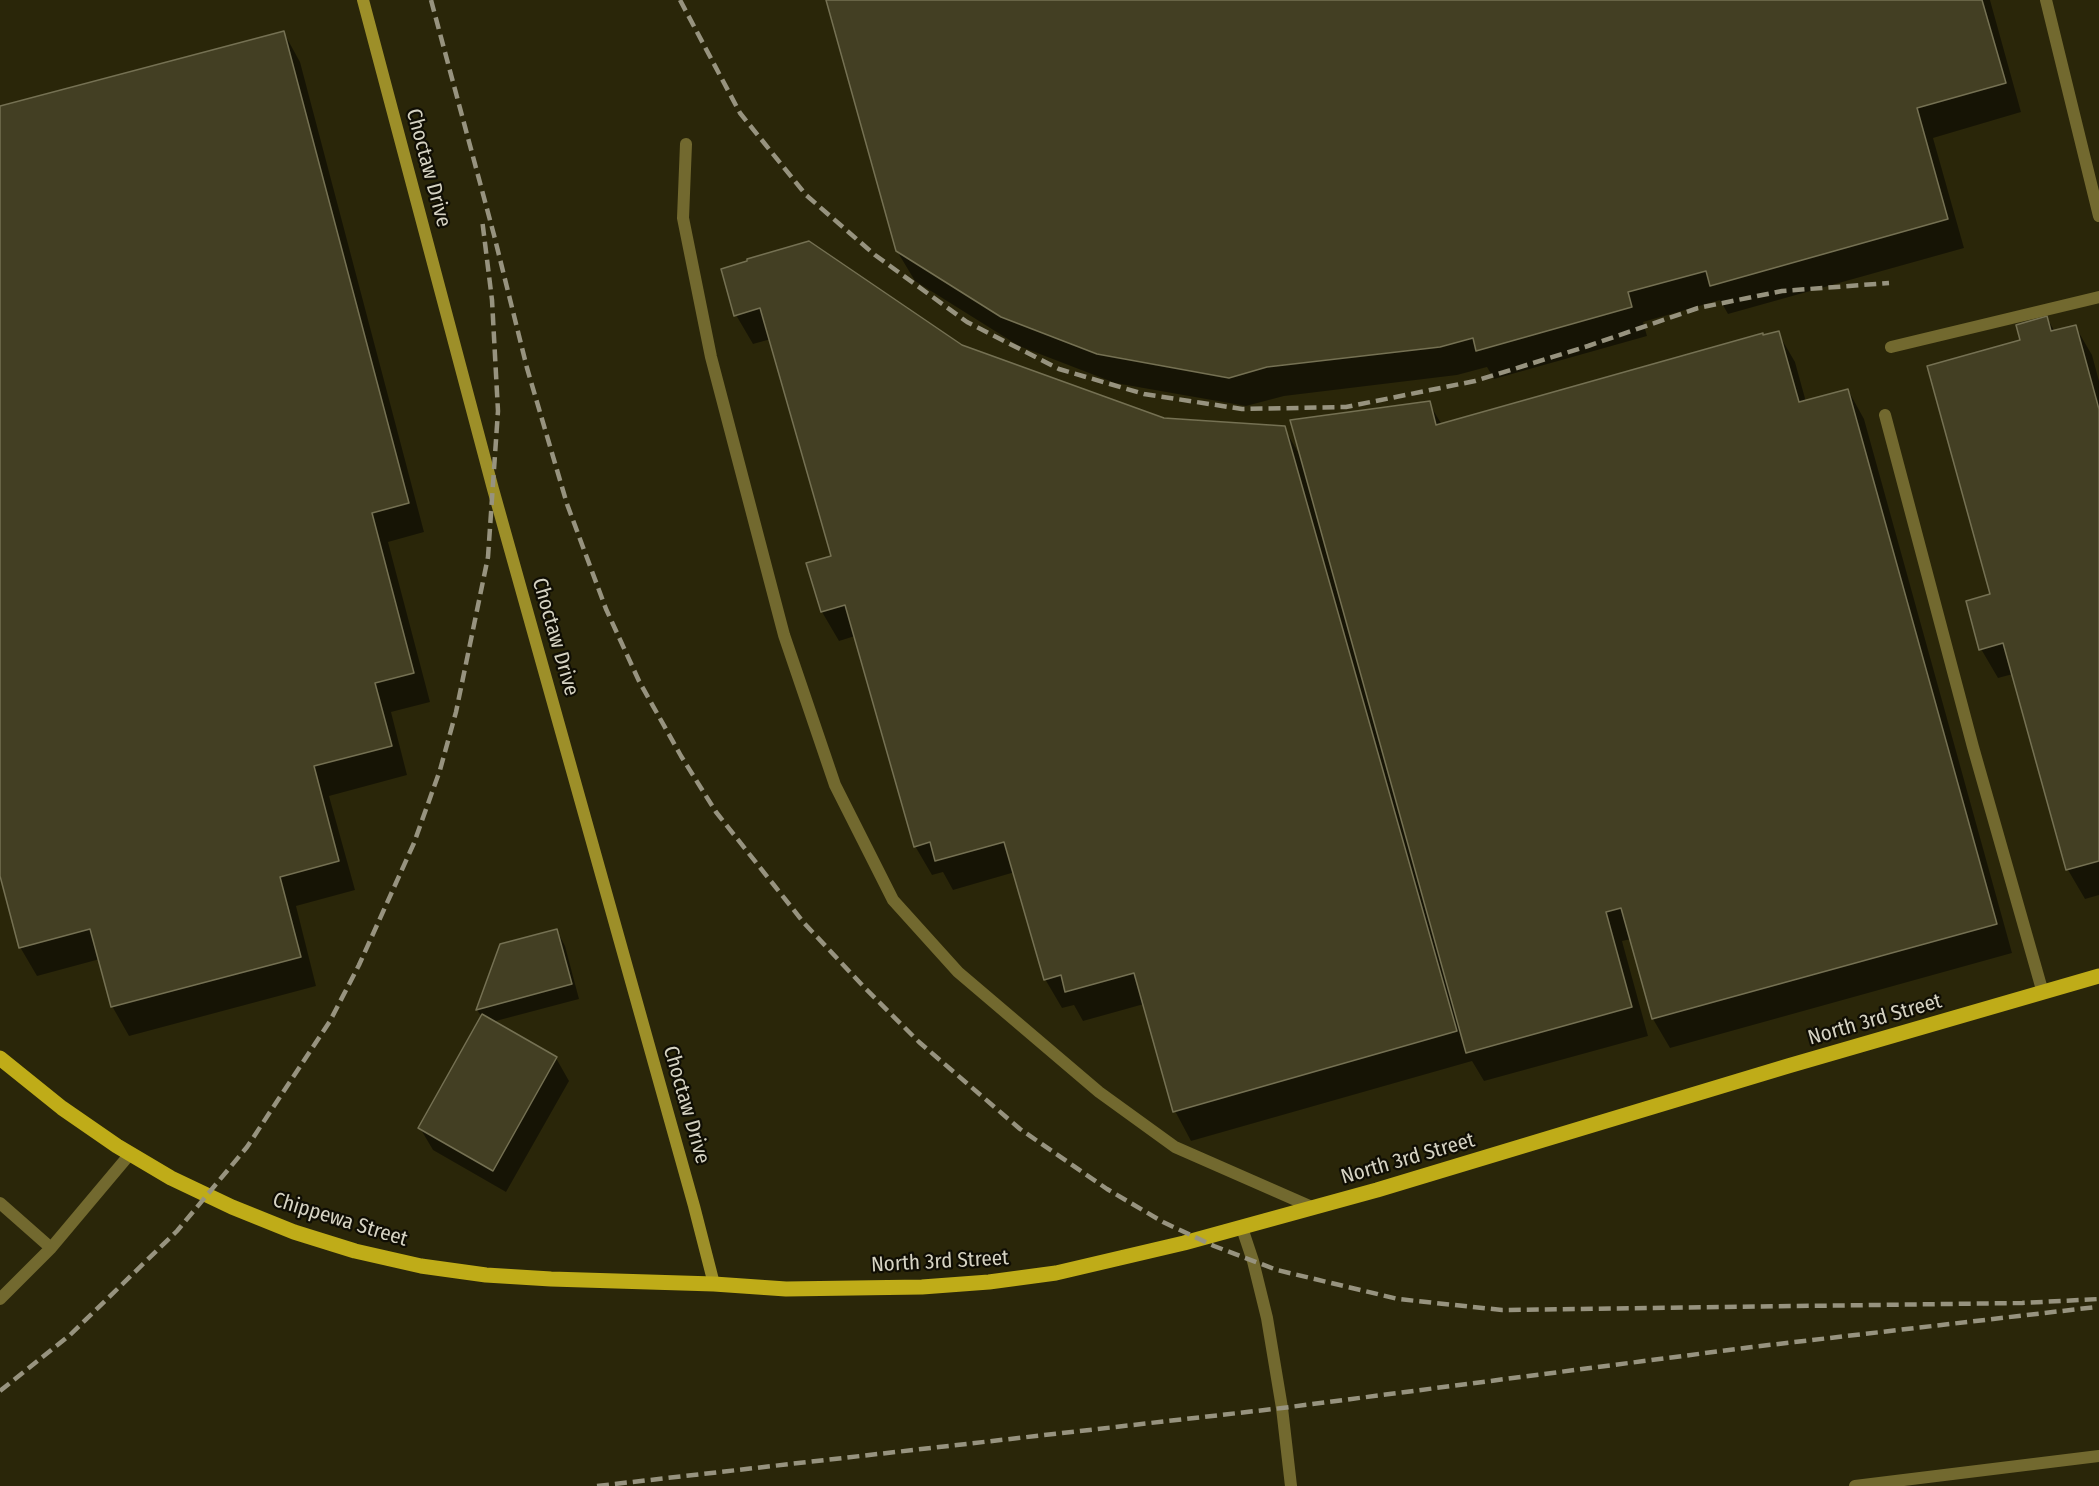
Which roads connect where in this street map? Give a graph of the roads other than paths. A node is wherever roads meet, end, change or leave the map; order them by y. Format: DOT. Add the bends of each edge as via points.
graph roads {
  1 [pos="363,0"];
  2 [pos="2046,0"];
  3 [pos="686,144"];
  4 [pos="2099,216"];
  5 [pos="2099,297"];
  6 [pos="1891,347"];
  7 [pos="1885,415"];
  8 [pos="2099,976"];
  9 [pos="2043,993"];
  10 [pos="0,1058"];
  11 [pos="130,1154"];
  12 [pos="0,1203"];
  13 [pos="1314,1208"];
  14 [pos="1242,1228"];
  15 [pos="51,1248"];
  16 [pos="714,1284"];
  17 [pos="0,1299"];
  18 [pos="2099,1456"];
  19 [pos="1292,1486"];
  20 [pos="1855,1486"];
  1 -- 16 [label="main road, Choctaw Drive" via="493,489"];
  2 -- 4 [label="lane"];
  3 -- 13 [label="lane" via="683,218 711,357 784,635 835,785 893,900 958,972 1099,1092 1175,1147"];
  5 -- 6 [label="lane"];
  7 -- 9 [label="lane"];
  8 -- 9 [label="main road, North 3rd Street"];
  9 -- 13 [label="main road, North 3rd Street"];
  10 -- 11 [label="main road, Chippewa Street" via="62,1108"];
  11 -- 15 [label="lane"];
  11 -- 16 [label="main road, Chippewa Street" via="232,1207 294,1232 366,1254 486,1275"];
  12 -- 15 [label="lane"];
  13 -- 14 [label="main road, North 3rd Street"];
  14 -- 16 [label="main road, North 3rd Street" via="1056,1273 989,1282 786,1289"];
  14 -- 19 [label="lane" via="1267,1318"];
  15 -- 17 [label="lane"];
  18 -- 20 [label="lane"];
}
